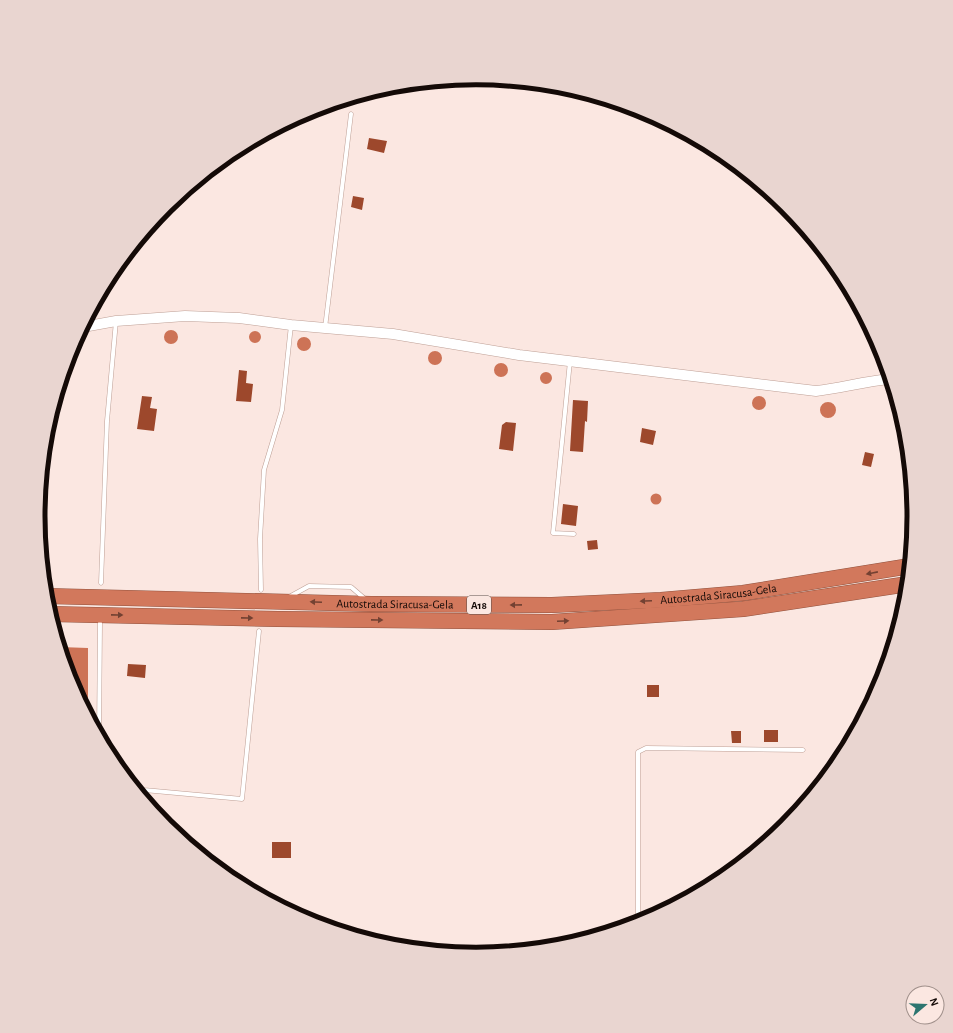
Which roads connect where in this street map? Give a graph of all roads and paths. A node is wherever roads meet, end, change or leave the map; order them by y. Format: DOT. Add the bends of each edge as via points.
graph roads {
  1 [pos="351,114"];
  2 [pos="116,321"];
  3 [pos="291,325"];
  4 [pos="89,326"];
  5 [pos="325,328"];
  6 [pos="570,361"];
  7 [pos="885,379"];
  8 [pos="574,534"];
  9 [pos="905,567"];
  10 [pos="101,584"];
  11 [pos="902,585"];
  12 [pos="261,590"];
  13 [pos="52,596"];
  14 [pos="56,614"];
  15 [pos="100,623"];
  16 [pos="259,631"];
  17 [pos="99,725"];
  18 [pos="803,750"];
  19 [pos="143,790"];
  20 [pos="638,916"];
  1 -- 5 [label="lane"];
  2 -- 3 [label="street" via="185,316 239,318"];
  2 -- 4 [label="street"];
  2 -- 10 [label="lane" via="107,421"];
  3 -- 5 [label="street"];
  3 -- 12 [label="lane" via="282,410 264,470 260,539"];
  5 -- 6 [label="street" via="393,334"];
  6 -- 7 [label="street" via="816,391"];
  6 -- 8 [label="lane" via="553,534"];
  9 -- 13 [label="highway, Autostrada Siracusa-Gela / A18, one-way" via="743,593 552,605 371,604"];
  14 -- 11 [label="highway, Autostrada Siracusa-Gela / A18, one-way" via="552,622 743,609"];
  15 -- 17 [label="lane"];
  16 -- 19 [label="lane" via="242,800"];
  18 -- 20 [label="lane" via="646,748 638,752"];
}
